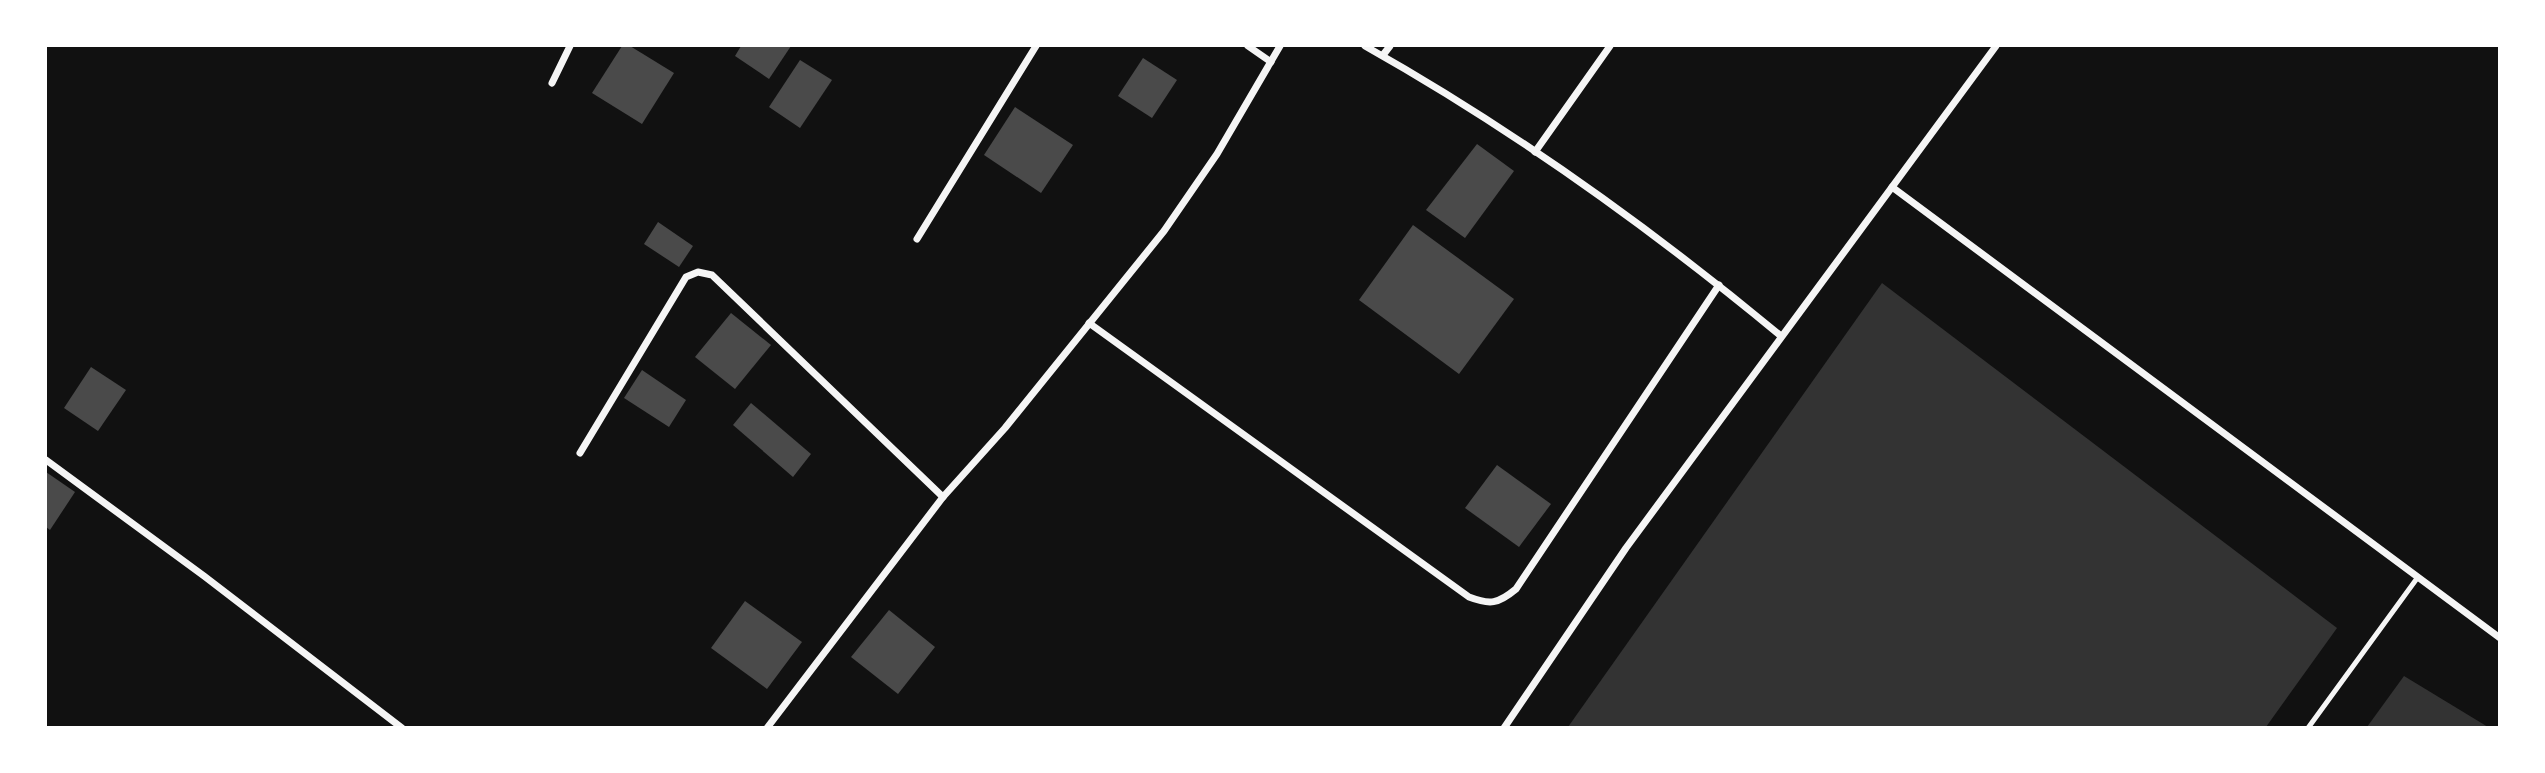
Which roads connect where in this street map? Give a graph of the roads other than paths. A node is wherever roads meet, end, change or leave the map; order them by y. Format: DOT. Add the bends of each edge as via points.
graph roads {
  1 [pos="570,46"];
  2 [pos="1036,46"];
  3 [pos="1248,46"];
  4 [pos="1280,46"];
  5 [pos="1365,46"];
  6 [pos="1390,46"];
  7 [pos="1610,46"];
  8 [pos="1997,46"];
  9 [pos="1382,55"];
  10 [pos="1271,62"];
  11 [pos="552,83"];
  12 [pos="1535,152"];
  13 [pos="1892,187"];
  14 [pos="917,239"];
  15 [pos="1719,285"];
  16 [pos="1089,323"];
  17 [pos="1781,336"];
  18 [pos="580,453"];
  19 [pos="46,460"];
  20 [pos="943,497"];
  21 [pos="2418,578"];
  22 [pos="2500,638"];
  23 [pos="402,727"];
  24 [pos="767,727"];
  25 [pos="1504,727"];
  26 [pos="2308,727"];
  1 -- 11 [label="street"];
  2 -- 14 [label="street"];
  3 -- 10 [label="street"];
  4 -- 10 [label="street"];
  5 -- 9 [label="street"];
  6 -- 9 [label="street"];
  7 -- 12 [label="street"];
  8 -- 13 [label="street"];
  9 -- 12 [label="street"];
  10 -- 16 [label="street" via="1217,154 1164,230"];
  12 -- 15 [label="street"];
  13 -- 17 [label="street"];
  13 -- 21 [label="street"];
  15 -- 16 [label="street" via="1516,589 1502,600 1485,603 1469,597"];
  15 -- 17 [label="street"];
  16 -- 20 [label="street"];
  17 -- 25 [label="street" via="1626,548"];
  18 -- 20 [label="street" via="686,277 698,272 712,275"];
  19 -- 23 [label="street"];
  20 -- 24 [label="street"];
  21 -- 22 [label="street"];
  21 -- 26 [label="lane"];
}
